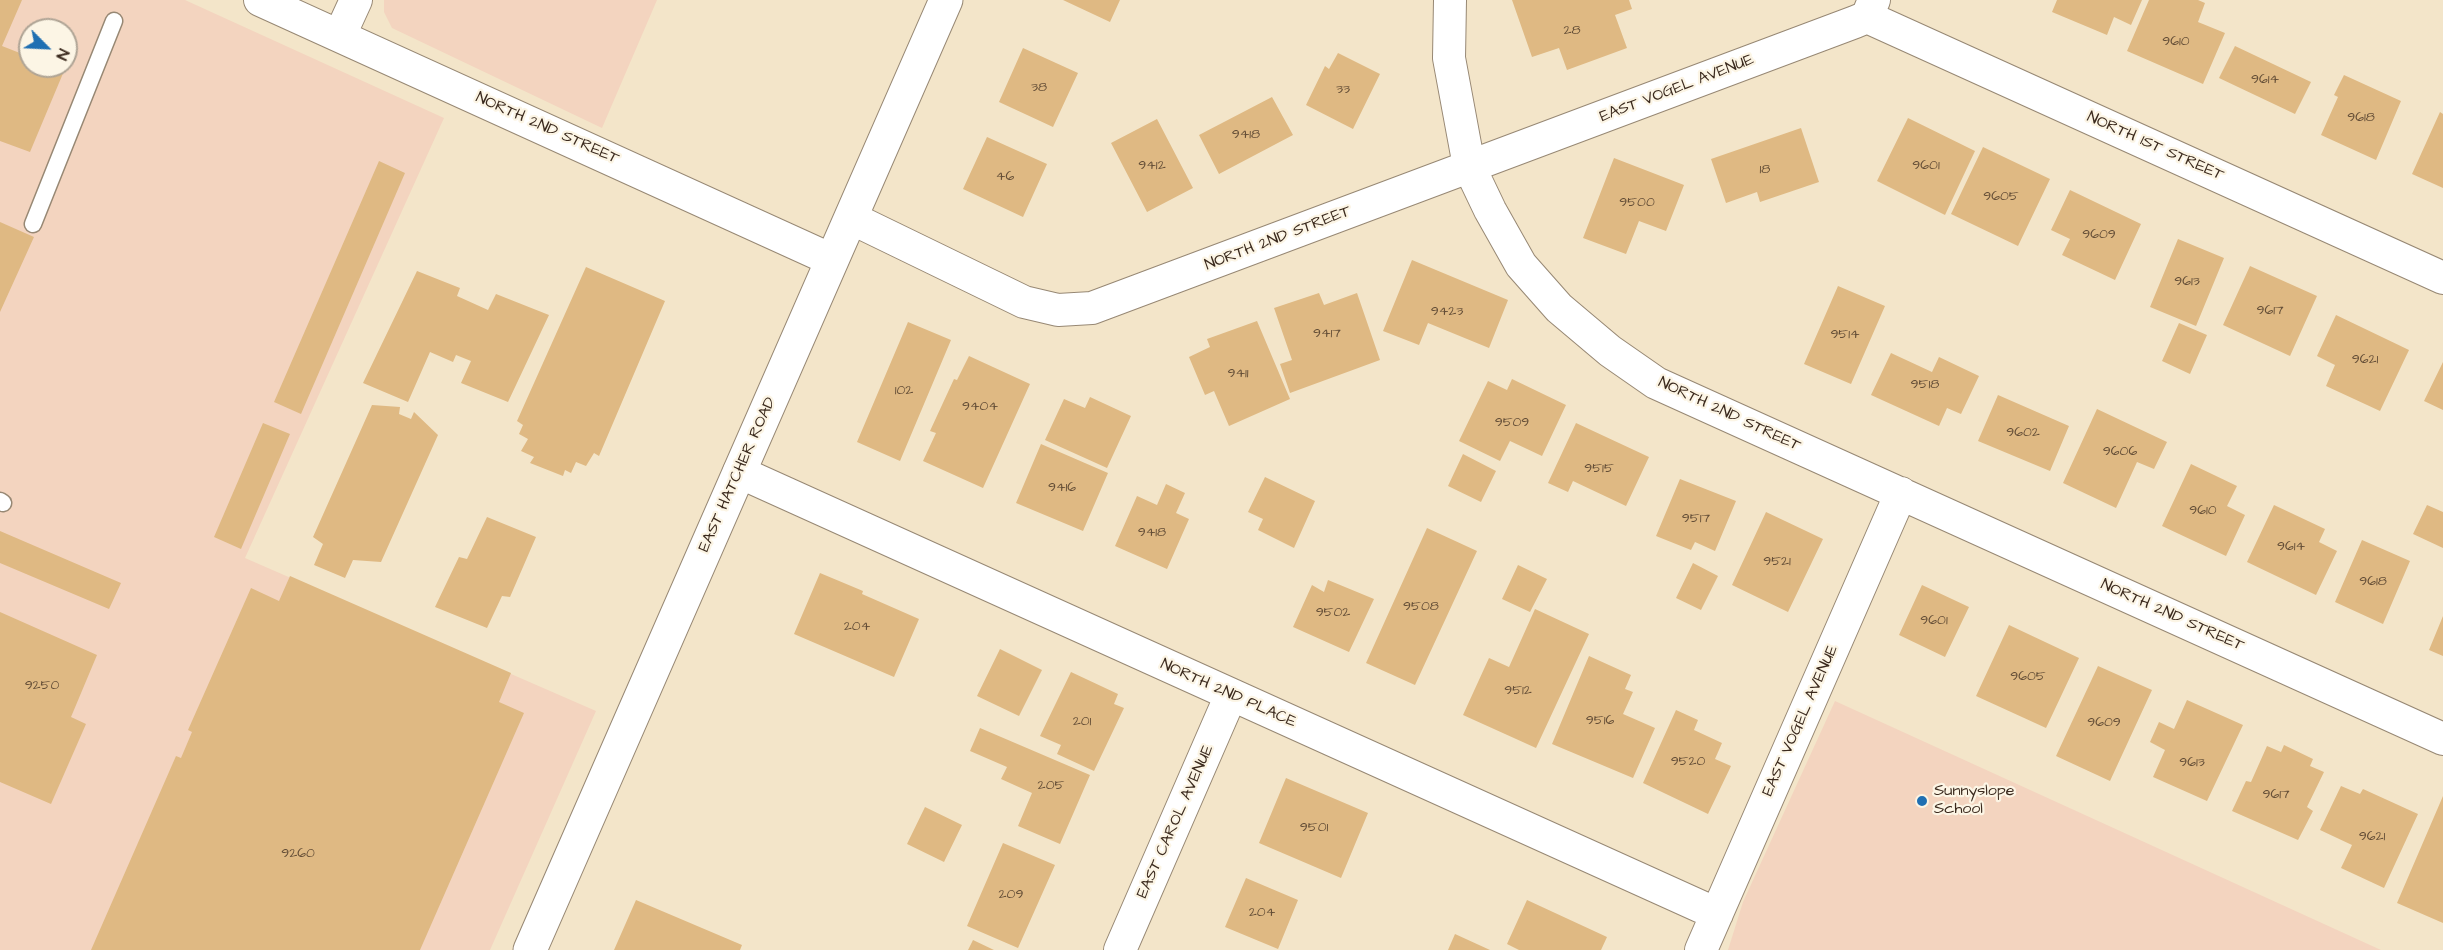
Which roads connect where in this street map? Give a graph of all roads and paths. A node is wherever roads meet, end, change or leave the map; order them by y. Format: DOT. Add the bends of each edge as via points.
graph roads {
  1 [pos="260,0"];
  2 [pos="356,0"];
  3 [pos="946,0"];
  4 [pos="1450,0"];
  5 [pos="1871,9"];
  6 [pos="114,21"];
  7 [pos="340,36"];
  8 [pos="1469,166"];
  9 [pos="851,218"];
  10 [pos="33,224"];
  11 [pos="832,260"];
  12 [pos="2443,278"];
  13 [pos="739,472"];
  14 [pos="1901,493"];
  15 [pos="1231,695"];
  16 [pos="2443,739"];
  17 [pos="1717,914"];
  18 [pos="530,950"];
  19 [pos="1120,950"];
  20 [pos="1701,950"];
  1 -- 7 [label="street, NORTH 2ND STREET"];
  2 -- 7 [label="street"];
  3 -- 9 [label="street, EAST HATCHER ROAD"];
  4 -- 8 [label="street" via="1449,58"];
  5 -- 8 [label="street, EAST VOGEL AVENUE"];
  5 -- 12 [label="street, NORTH 1ST STREET"];
  6 -- 10 [label="lane"];
  7 -- 11 [label="street, NORTH 2ND STREET"];
  8 -- 9 [label="street, NORTH 2ND STREET" via="1092,308 1058,310 1024,302"];
  8 -- 14 [label="street, NORTH 2ND STREET" via="1521,265 1559,308 1610,351 1656,383"];
  9 -- 11 [label="street, EAST HATCHER ROAD"];
  11 -- 13 [label="street, EAST HATCHER ROAD"];
  13 -- 15 [label="street, NORTH 2ND PLACE"];
  13 -- 18 [label="street, EAST HATCHER ROAD"];
  14 -- 16 [label="street, NORTH 2ND STREET"];
  14 -- 17 [label="street, EAST VOGEL AVENUE"];
  15 -- 17 [label="street, NORTH 2ND PLACE"];
  15 -- 19 [label="street, EAST CAROL AVENUE"];
  17 -- 20 [label="street, EAST VOGEL AVENUE"];
}
